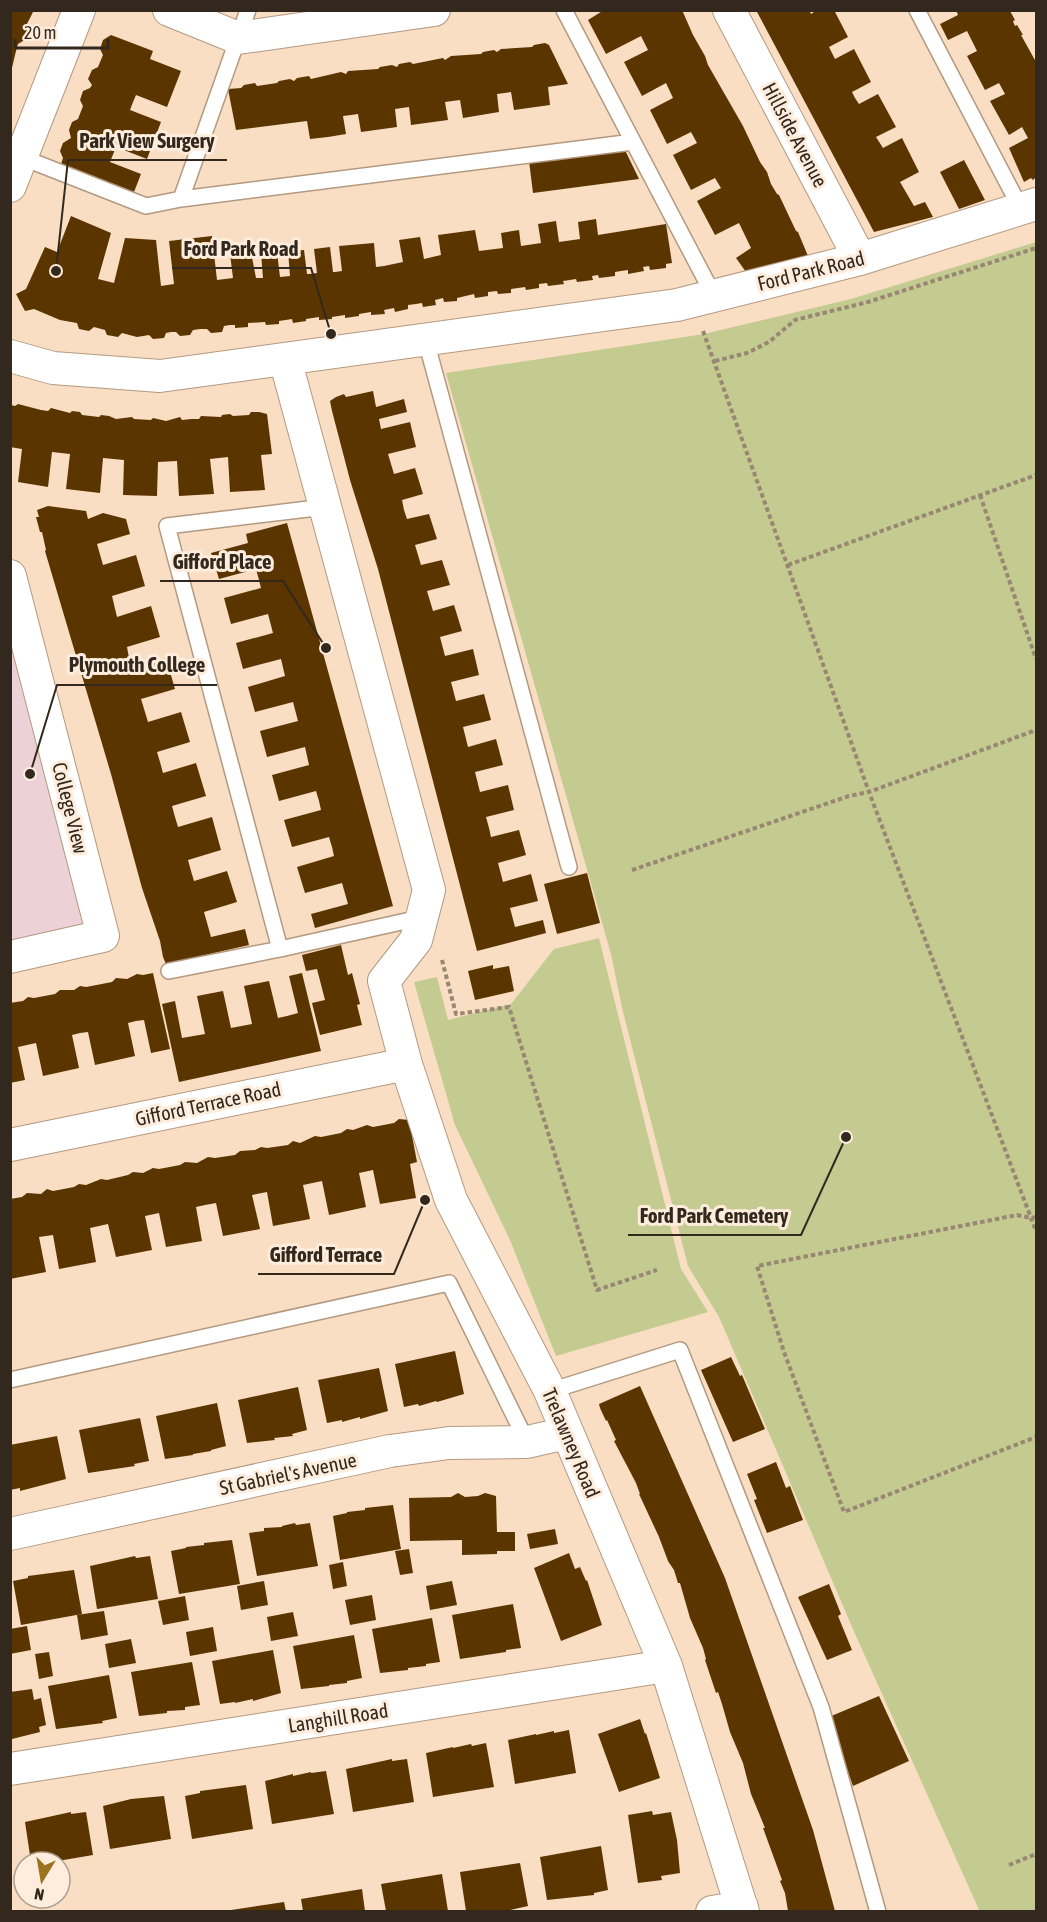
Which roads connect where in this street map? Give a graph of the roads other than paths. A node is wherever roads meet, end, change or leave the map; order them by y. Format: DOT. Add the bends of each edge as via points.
graph roads {
  1 [pos="79,10"];
  2 [pos="169,10"];
  3 [pos="434,10"];
  4 [pos="564,10"];
  5 [pos="729,10"];
  6 [pos="917,10"];
  7 [pos="243,24"];
  8 [pos="633,142"];
  9 [pos="15,168"];
  10 [pos="181,199"];
  11 [pos="1029,207"];
  12 [pos="860,259"];
  13 [pos="704,299"];
  14 [pos="426,341"];
  15 [pos="10,356"];
  16 [pos="285,359"];
  17 [pos="325,507"];
  18 [pos="10,576"];
  19 [pos="569,867"];
  20 [pos="420,928"];
  21 [pos="280,949"];
  22 [pos="10,957"];
  23 [pos="169,971"];
  24 [pos="406,1064"];
  25 [pos="10,1145"];
  26 [pos="10,1380"];
  27 [pos="550,1392"];
  28 [pos="567,1433"];
  29 [pos="527,1442"];
  30 [pos="10,1533"];
  31 [pos="666,1666"];
  32 [pos="10,1769"];
  33 [pos="732,1910"];
  34 [pos="878,1911"];
  1 -- 9 [label="street"];
  2 -- 7 [label="street"];
  3 -- 7 [label="street"];
  4 -- 8 [label="lane"];
  5 -- 12 [label="street, Hillside Avenue"];
  6 -- 11 [label="lane"];
  7 -- 10 [label="lane"];
  8 -- 10 [label="lane"];
  8 -- 13 [label="lane"];
  9 -- 10 [label="lane" via="146,206"];
  11 -- 12 [label="street, Ford Park Road"];
  12 -- 13 [label="street, Ford Park Road"];
  13 -- 14 [label="street, Ford Park Road"];
  14 -- 16 [label="street, Ford Park Road"];
  14 -- 19 [label="lane"];
  15 -- 16 [label="street, Ford Park Road" via="52,368 160,376"];
  16 -- 17 [label="street"];
  17 -- 20 [label="street" via="429,890"];
  17 -- 21 [label="lane" via="167,526"];
  18 -- 22 [label="street, College View" via="102,936"];
  20 -- 21 [label="lane"];
  20 -- 24 [label="street, Trelawney Road" via="384,981"];
  21 -- 23 [label="lane"];
  24 -- 25 [label="street, Gifford Terrace Road"];
  24 -- 27 [label="street, Trelawney Road" via="452,1200"];
  26 -- 29 [label="lane" via="449,1283"];
  27 -- 28 [label="street, Trelawney Road"];
  27 -- 34 [label="lane" via="680,1350 821,1707"];
  28 -- 29 [label="street, St Gabriel's Avenue"];
  28 -- 31 [label="street, Trelawney Road"];
  29 -- 30 [label="street, St Gabriel's Avenue" via="449,1443 390,1451"];
  31 -- 32 [label="street, Langhill Road"];
  31 -- 33 [label="street, Trelawney Road"];
}
